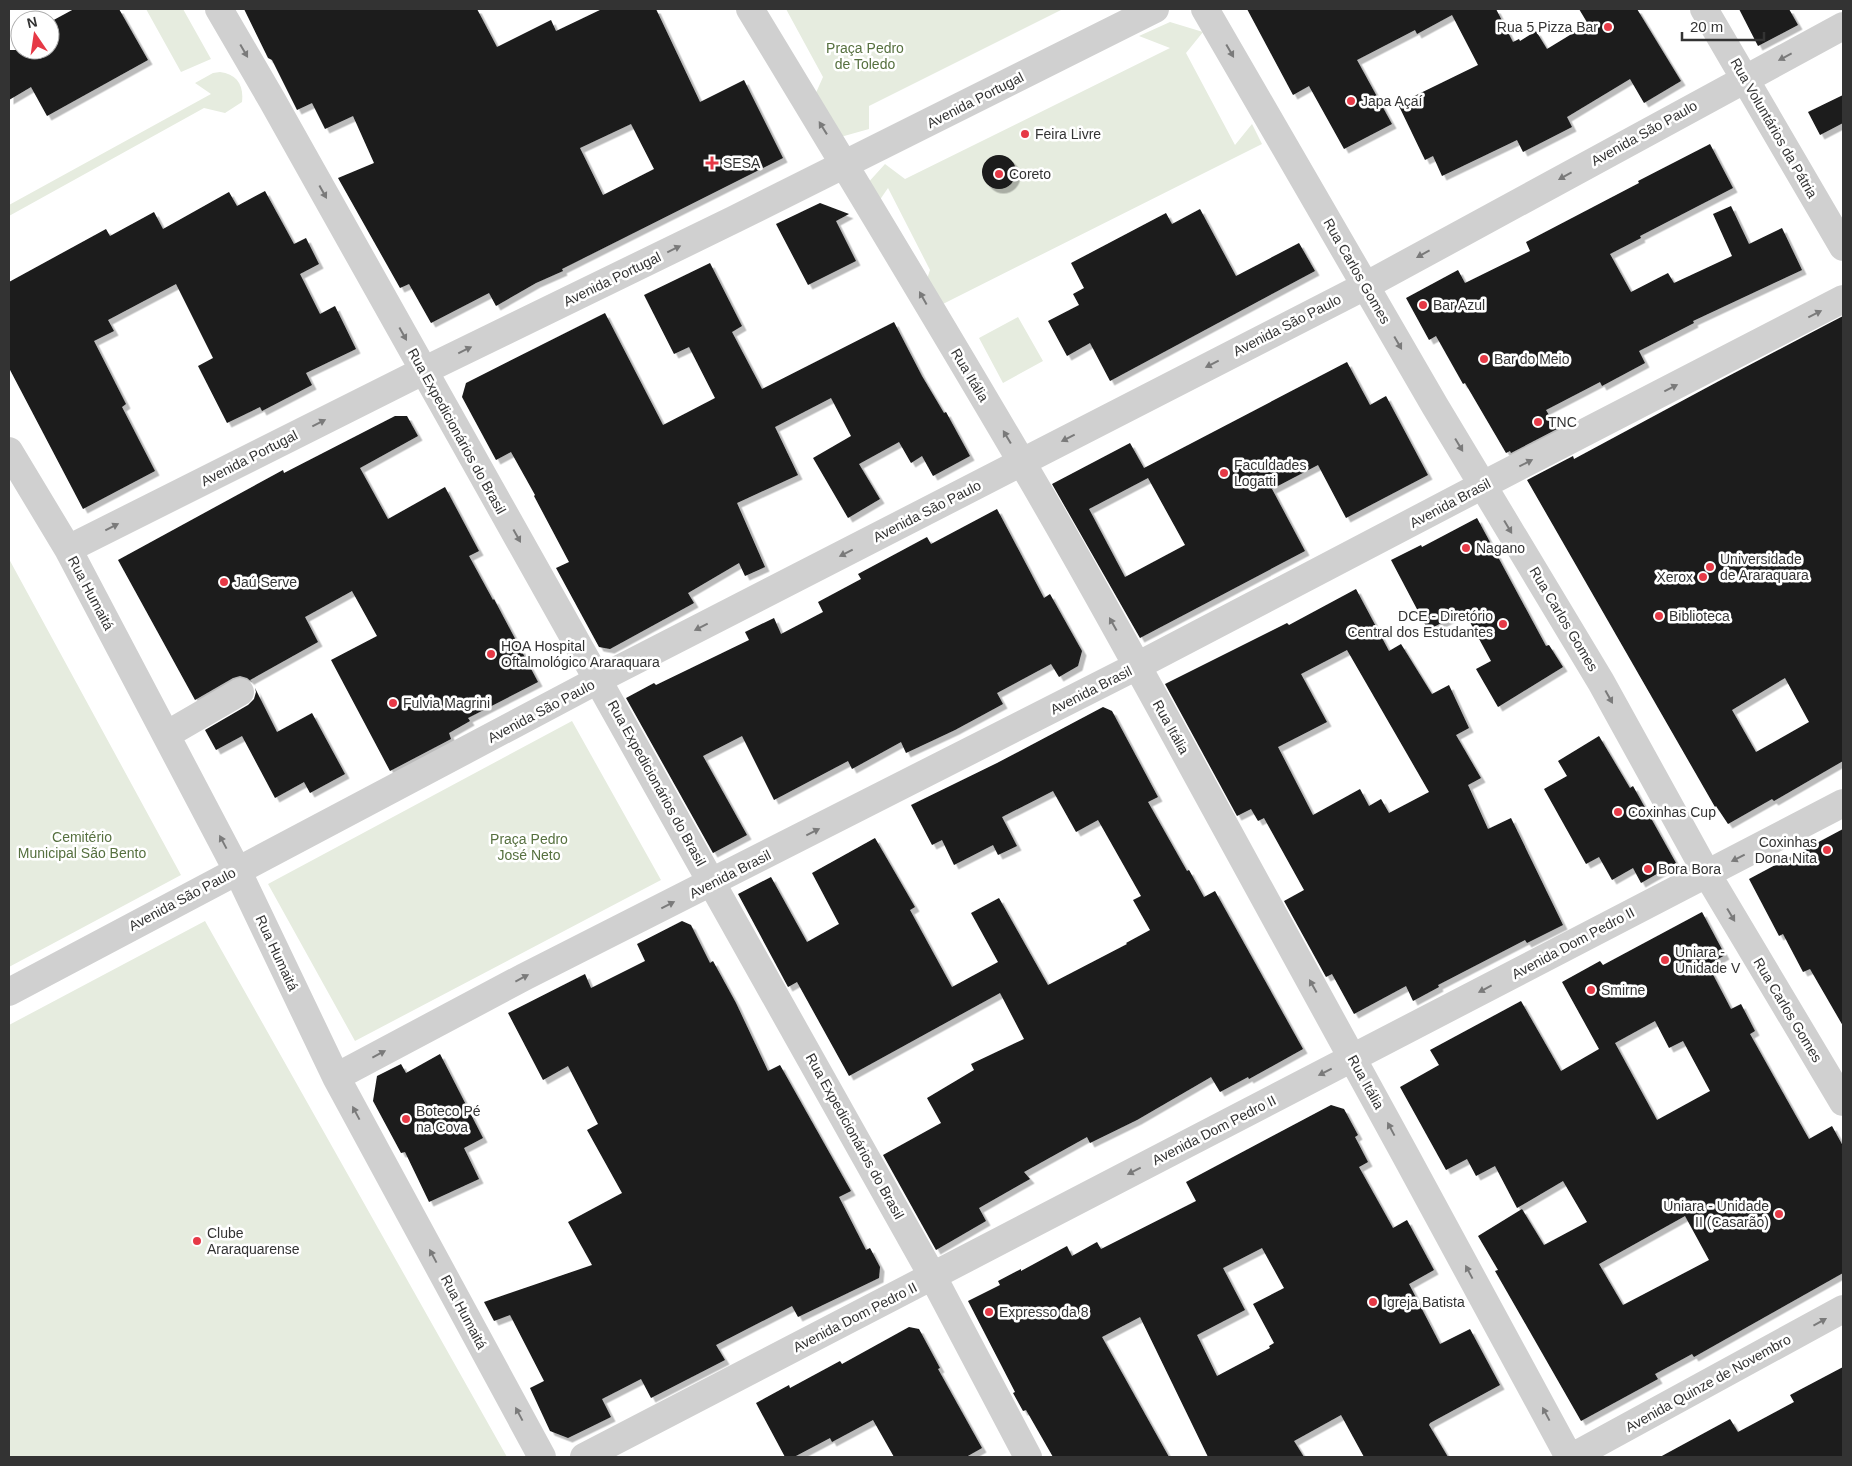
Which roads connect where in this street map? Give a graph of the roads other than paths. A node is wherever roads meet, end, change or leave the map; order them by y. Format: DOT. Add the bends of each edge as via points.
graph roads {
  1 [pos="219,9"];
  2 [pos="750,9"];
  3 [pos="1156,9"];
  4 [pos="1205,9"];
  5 [pos="1704,9"];
  6 [pos="1843,26"];
  7 [pos="1745,78"];
  8 [pos="846,164"];
  9 [pos="1843,248"];
  10 [pos="1365,286"];
  11 [pos="1843,299"];
  12 [pos="423,370"];
  13 [pos="9,451"];
  14 [pos="1022,462"];
  15 [pos="1483,485"];
  16 [pos="68,549"];
  17 [pos="1137,666"];
  18 [pos="599,680"];
  19 [pos="240,692"];
  20 [pos="166,735"];
  21 [pos="1843,803"];
  22 [pos="237,870"];
  23 [pos="1707,874"];
  24 [pos="712,883"];
  25 [pos="9,992"];
  26 [pos="1353,1058"];
  27 [pos="336,1077"];
  28 [pos="1843,1102"];
  29 [pos="933,1276"];
  30 [pos="1843,1309"];
  31 [pos="542,1457"];
  32 [pos="584,1457"];
  33 [pos="1028,1457"];
  34 [pos="1571,1457"];
  1 -- 12 [label="street, Rua Expedicionários do Brasil, one-way"];
  8 -- 2 [label="street, Rua Itália, one-way"];
  3 -- 8 [label="street, Avenida Portugal"];
  4 -- 10 [label="street, Rua Carlos Gomes, one-way"];
  5 -- 7 [label="street, Rua Voluntários da Pátria"];
  6 -- 7 [label="street, Avenida São Paulo, one-way"];
  7 -- 9 [label="street, Rua Voluntários da Pátria"];
  7 -- 10 [label="street, Avenida São Paulo, one-way"];
  12 -- 8 [label="street, Avenida Portugal, one-way"];
  14 -- 8 [label="street, Rua Itália, one-way"];
  10 -- 14 [label="street, Avenida São Paulo, one-way"];
  10 -- 15 [label="street, Rua Carlos Gomes, one-way"];
  15 -- 11 [label="street, Avenida Brasil, one-way"];
  16 -- 12 [label="street, Avenida Portugal, one-way"];
  12 -- 18 [label="street, Rua Expedicionários do Brasil, one-way"];
  13 -- 16 [label="street, Rua Humaitá"];
  17 -- 14 [label="street, Rua Itália, one-way"];
  14 -- 18 [label="street, Avenida São Paulo, one-way"];
  15 -- 17 [label="street, Avenida Brasil"];
  15 -- 23 [label="street, Rua Carlos Gomes, one-way" via="1601,682"];
  16 -- 20 [label="street, Rua Humaitá"];
  24 -- 17 [label="street, Avenida Brasil, one-way"];
  26 -- 17 [label="street, Rua Itália, one-way"];
  18 -- 22 [label="street, Avenida São Paulo"];
  18 -- 24 [label="street, Rua Expedicionários do Brasil"];
  19 -- 20 [label="street"];
  22 -- 20 [label="street, Rua Humaitá, one-way"];
  21 -- 23 [label="street, Avenida Dom Pedro II, one-way"];
  22 -- 25 [label="street, Avenida São Paulo"];
  22 -- 27 [label="street, Rua Humaitá"];
  23 -- 26 [label="street, Avenida Dom Pedro II, one-way"];
  23 -- 28 [label="street, Rua Carlos Gomes, one-way"];
  27 -- 24 [label="street, Avenida Brasil, one-way" via="524,977"];
  24 -- 29 [label="street, Rua Expedicionários do Brasil"];
  26 -- 29 [label="street, Avenida Dom Pedro II, one-way"];
  34 -- 26 [label="street, Rua Itália, one-way"];
  31 -- 27 [label="street, Rua Humaitá, one-way"];
  29 -- 32 [label="street, Avenida Dom Pedro II"];
  29 -- 33 [label="street, Rua Expedicionários do Brasil"];
  34 -- 30 [label="street, Avenida Quinze de Novembro, one-way"];
}
